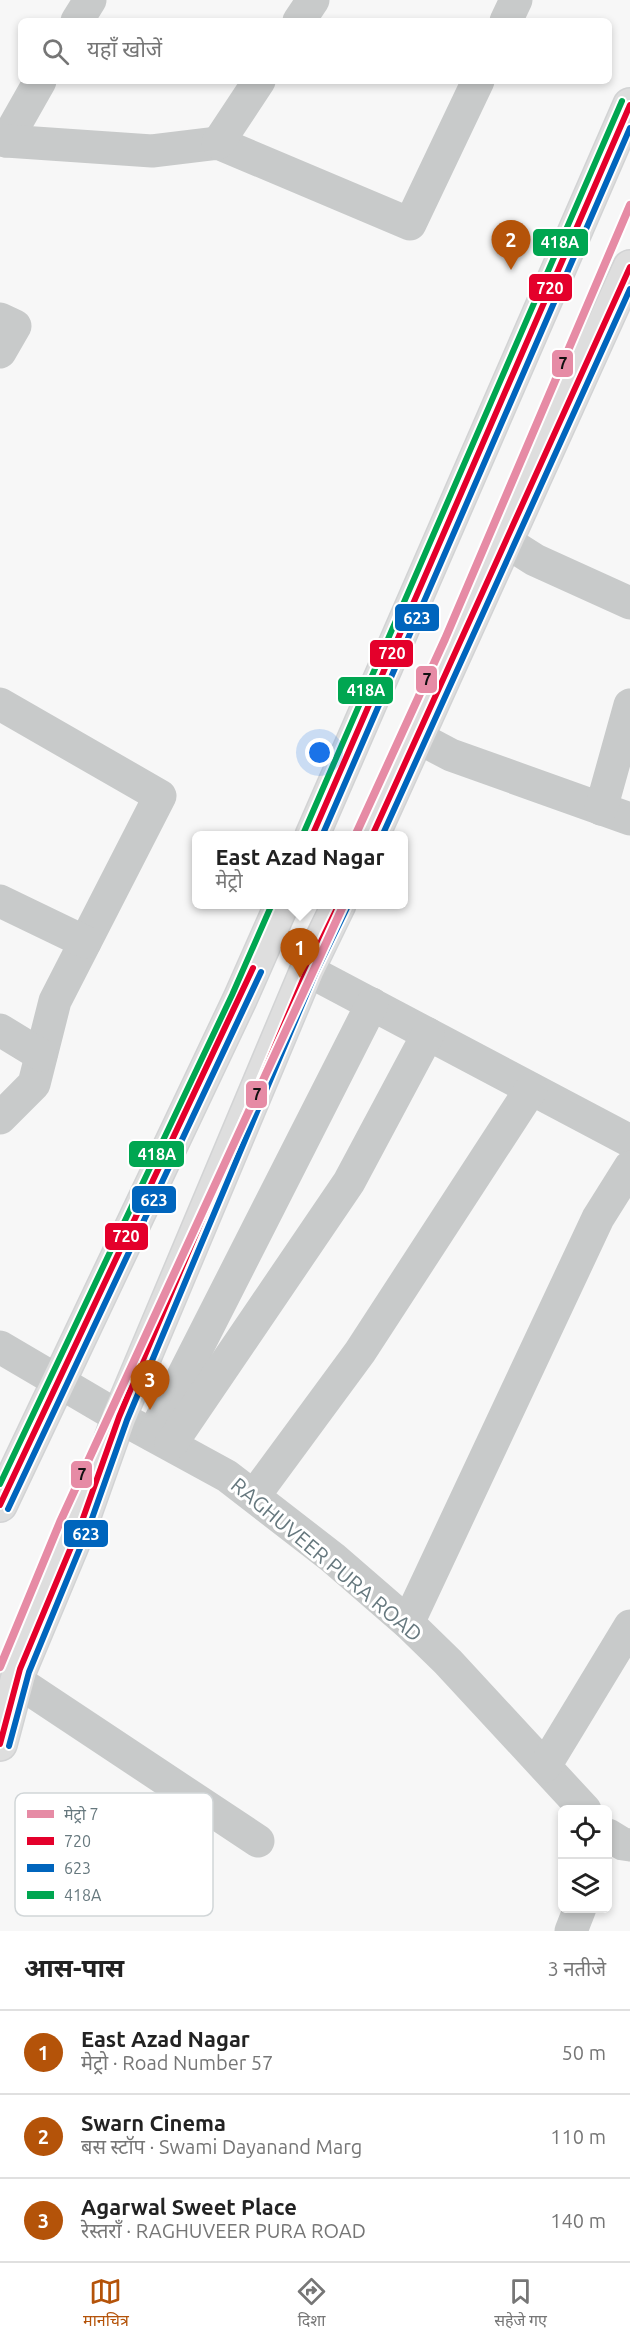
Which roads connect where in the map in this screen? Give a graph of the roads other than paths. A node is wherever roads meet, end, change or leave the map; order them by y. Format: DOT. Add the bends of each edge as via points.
graph roads {
  1 [pos="90,0"];
  2 [pos="313,0"];
  3 [pos="516,0"];
  4 [pos="79,18"];
  5 [pos="301,18"];
  6 [pos="507,18"];
  7 [pos="38,84"];
  8 [pos="257,84"];
  9 [pos="477,84"];
  10 [pos="630,105"];
  11 [pos="3,140"];
  12 [pos="218,143"];
  13 [pos="630,267"];
  14 [pos="0,319"];
  15 [pos="0,352"];
  16 [pos="505,541"];
  17 [pos="630,603"];
  18 [pos="0,704"];
  19 [pos="630,705"];
  20 [pos="417,737"];
  21 [pos="615,814"];
  22 [pos="314,831"];
  23 [pos="374,831"];
  24 [pos="0,901"];
  25 [pos="280,909"];
  26 [pos="337,909"];
  27 [pos="85,942"];
  28 [pos="307,970"];
  29 [pos="372,1004"];
  30 [pos="0,1030"];
  31 [pos="428,1034"];
  32 [pos="41,1055"];
  33 [pos="531,1089"];
  34 [pos="0,1118"];
  35 [pos="630,1141"];
  36 [pos="630,1167"];
  37 [pos="3,1349"];
  38 [pos="58,1381"];
  39 [pos="118,1418"];
  40 [pos="162,1439"];
  41 [pos="254,1496"];
  42 [pos="0,1505"];
  43 [pos="408,1623"];
  44 [pos="630,1626"];
  45 [pos="17,1681"];
  46 [pos="0,1744"];
  47 [pos="545,1766"];
  48 [pos="186,1793"];
  49 [pos="581,1805"];
  50 [pos="213,1811"];
  51 [pos="258,1841"];
  52 [pos="578,1913"];
  53 [pos="571,1931"];
  1 -- 4 [label="street"];
  2 -- 5 [label="street"];
  3 -- 6 [label="street"];
  7 -- 11 [label="street"];
  8 -- 12 [label="street"];
  9 -- 12 [label="street" via="410,224"];
  10 -- 22 [label="main road"];
  11 -- 12 [label="street" via="152,151"];
  13 -- 16 [label="main road"];
  14 -- 15 [label="street" via="15,326"];
  16 -- 17 [label="street" via="535,560"];
  16 -- 20 [label="main road"];
  18 -- 27 [label="street" via="160,796"];
  19 -- 21 [label="street"];
  20 -- 21 [label="street" via="451,755"];
  20 -- 23 [label="main road"];
  24 -- 27 [label="street"];
  25 -- 38 [label="main road"];
  26 -- 28 [label="main road"];
  27 -- 32 [label="street" via="55,1001"];
  28 -- 29 [label="street"];
  28 -- 39 [label="main road"];
  29 -- 31 [label="street"];
  29 -- 40 [label="street"];
  30 -- 32 [label="street"];
  31 -- 33 [label="street"];
  31 -- 40 [label="street" via="349,1182"];
  32 -- 34 [label="street" via="34,1084"];
  33 -- 35 [label="street"];
  33 -- 41 [label="street" via="360,1352"];
  36 -- 43 [label="street" via="598,1218"];
  37 -- 38 [label="street, RAGHUVEER PURA ROAD"];
  38 -- 39 [label="street, RAGHUVEER PURA ROAD"];
  38 -- 42 [label="main road"];
  39 -- 40 [label="street, RAGHUVEER PURA ROAD"];
  39 -- 45 [label="main road" via="82,1521"];
  40 -- 41 [label="street, RAGHUVEER PURA ROAD"];
  41 -- 43 [label="street, RAGHUVEER PURA ROAD"];
  43 -- 47 [label="street, RAGHUVEER PURA ROAD"];
  44 -- 47 [label="street"];
  45 -- 46 [label="main road"];
  45 -- 48 [label="street"];
  47 -- 49 [label="street, RAGHUVEER PURA ROAD"];
  50 -- 51 [label="street"];
  52 -- 53 [label="street"];
}
